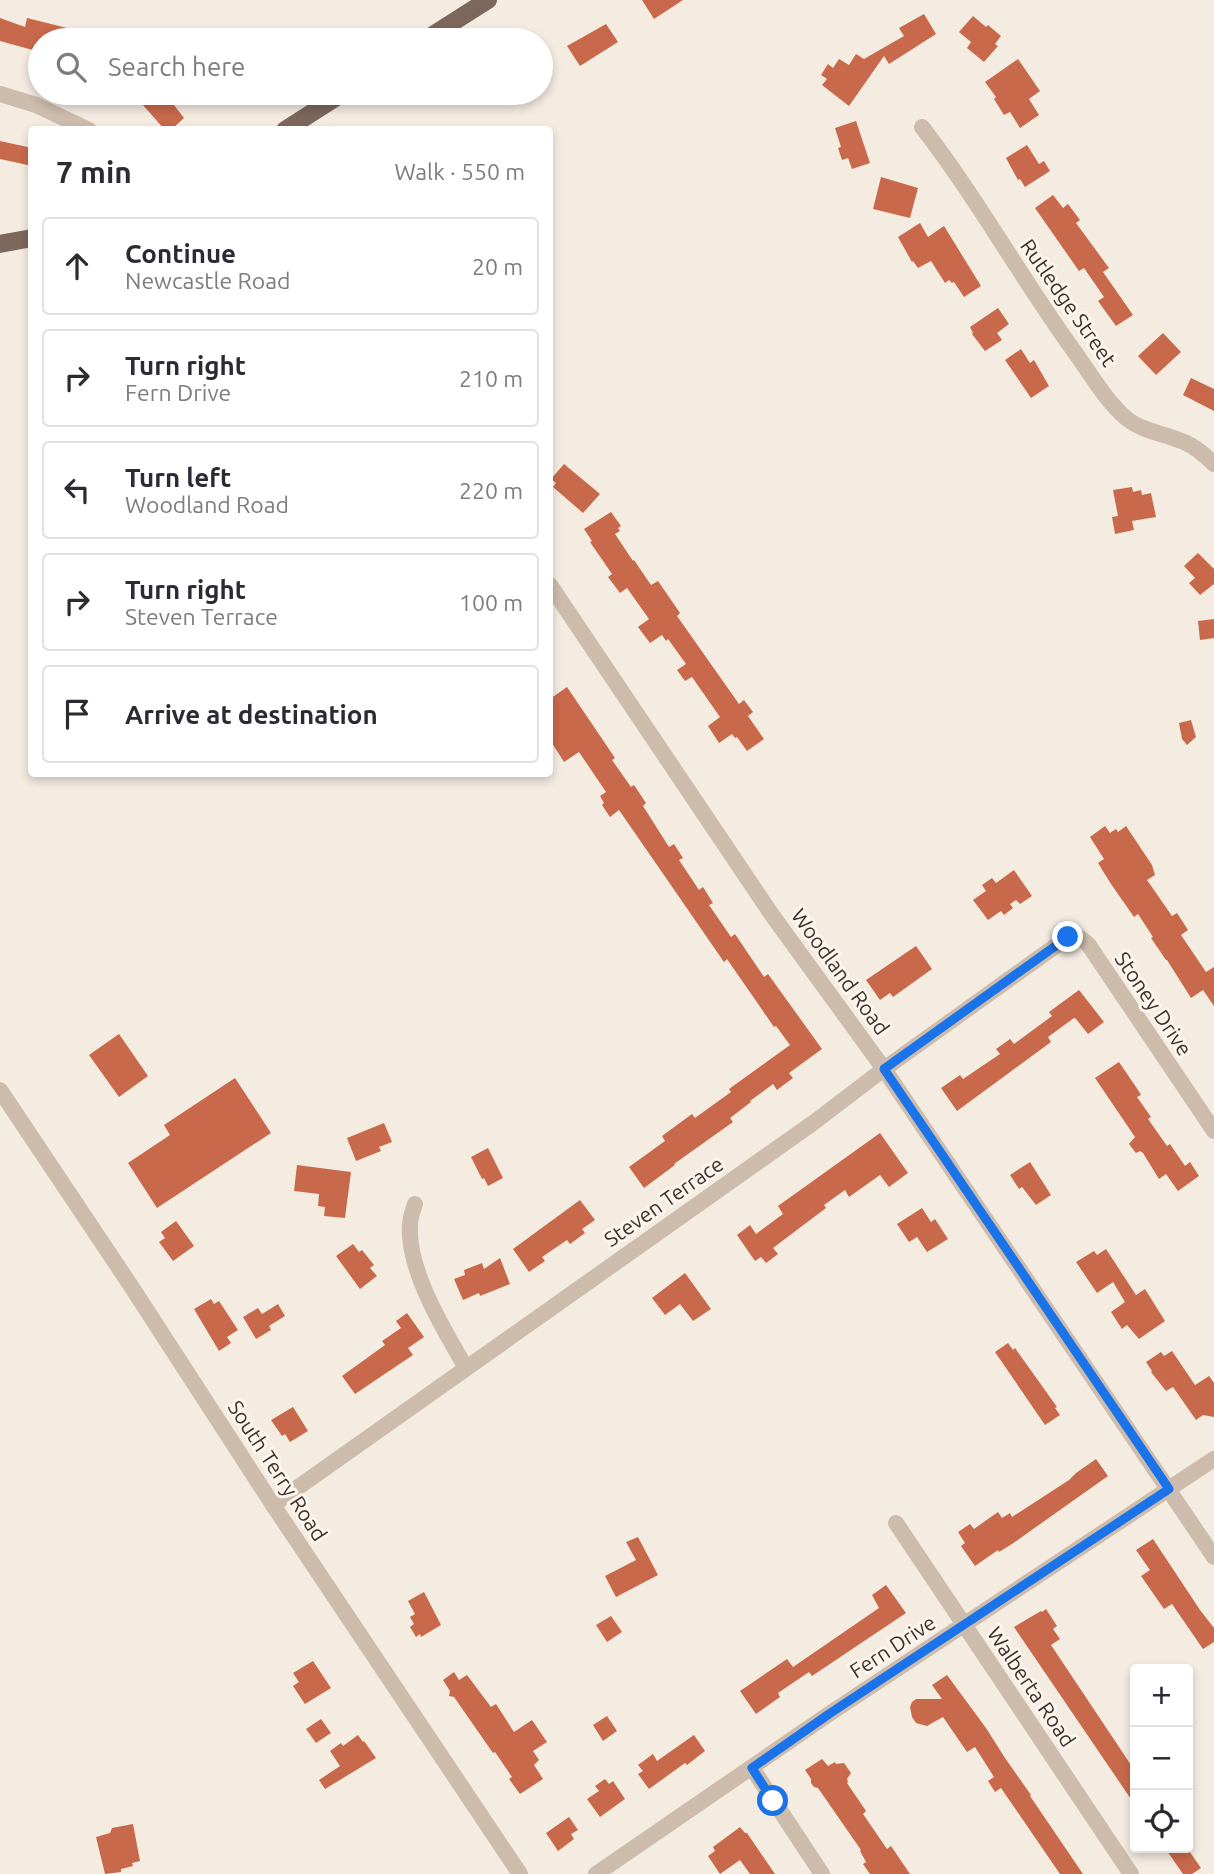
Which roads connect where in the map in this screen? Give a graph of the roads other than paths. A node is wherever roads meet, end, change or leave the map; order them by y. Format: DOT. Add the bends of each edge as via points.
graph roads {
  1 [pos="488,0"];
  2 [pos="444,28"];
  3 [pos="0,94"];
  4 [pos="28,103"];
  5 [pos="36,105"];
  6 [pos="324,105"];
  7 [pos="81,126"];
  8 [pos="291,126"];
  9 [pos="922,127"];
  10 [pos="28,240"];
  11 [pos="0,244"];
  12 [pos="1214,464"];
  13 [pos="553,589"];
  14 [pos="1079,937"];
  15 [pos="884,1069"];
  16 [pos="0,1090"];
  17 [pos="1214,1131"];
  18 [pos="415,1203"];
  19 [pos="466,1368"];
  20 [pos="1214,1459"];
  21 [pos="1169,1489"];
  22 [pos="273,1505"];
  23 [pos="895,1523"];
  24 [pos="1214,1557"];
  25 [pos="964,1626"];
  26 [pos="752,1768"];
  27 [pos="520,1874"];
  28 [pos="596,1874"];
  29 [pos="822,1874"];
  30 [pos="1131,1874"];
  1 -- 2 [label="main road"];
  3 -- 4 [label="street"];
  5 -- 7 [label="street"];
  6 -- 8 [label="main road"];
  9 -- 12 [label="street, Rutledge Street" via="1115,408 1137,425 1198,449"];
  10 -- 11 [label="main road"];
  13 -- 15 [label="street, Woodland Road" via="772,915"];
  14 -- 15 [label="street, Steven Terrace" via="1068,937"];
  14 -- 17 [label="street, Stoney Drive"];
  15 -- 19 [label="street, Steven Terrace"];
  15 -- 21 [label="street, Woodland Road"];
  16 -- 22 [label="street, South Terry Road"];
  18 -- 19 [label="street" via="410,1225 418,1273"];
  19 -- 22 [label="street, Steven Terrace"];
  20 -- 21 [label="street, Fern Drive"];
  21 -- 24 [label="street, Woodland Road"];
  21 -- 25 [label="street, Fern Drive"];
  22 -- 27 [label="street, South Terry Road"];
  23 -- 25 [label="street, Walberta Road"];
  25 -- 26 [label="street, Fern Drive"];
  25 -- 30 [label="street, Walberta Road"];
  26 -- 28 [label="street, Fern Drive"];
  26 -- 29 [label="street"];
}
